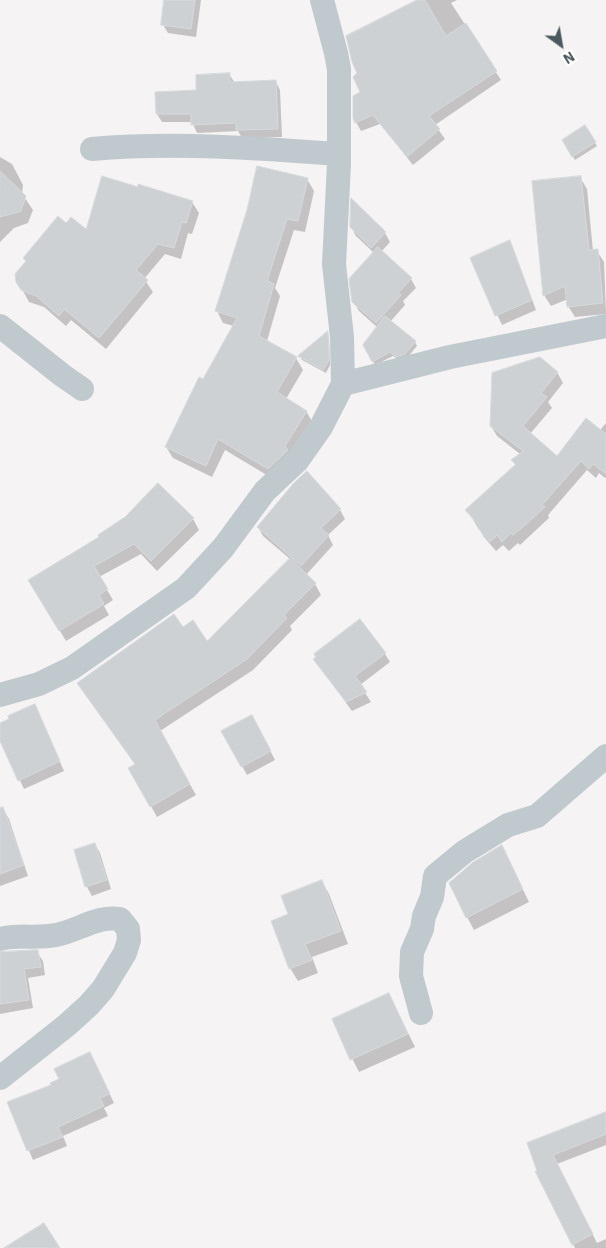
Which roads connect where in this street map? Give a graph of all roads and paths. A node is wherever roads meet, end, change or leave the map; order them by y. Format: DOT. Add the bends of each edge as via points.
graph roads {
  1 [pos="322,0"];
  2 [pos="92,149"];
  3 [pos="338,154"];
  4 [pos="0,326"];
  5 [pos="606,326"];
  6 [pos="343,384"];
  7 [pos="82,389"];
  8 [pos="0,695"];
  9 [pos="606,756"];
  10 [pos="0,939"];
  11 [pos="421,1012"];
  12 [pos="0,1078"];
  1 -- 3 [label="street" via="339,69"];
  2 -- 3 [label="street" via="128,146 249,147"];
  3 -- 6 [label="street" via="334,264 342,337"];
  4 -- 7 [label="street"];
  5 -- 6 [label="street" via="450,357"];
  6 -- 8 [label="street" via="322,427 297,461 264,490 223,548 186,588 72,668 39,684"];
  9 -- 11 [label="street" via="537,816 508,825 464,852 435,876 432,897 412,952 411,976"];
  10 -- 12 [label="street" via="54,936 110,917 120,919 128,929 129,940 103,989 89,1005"];
}
